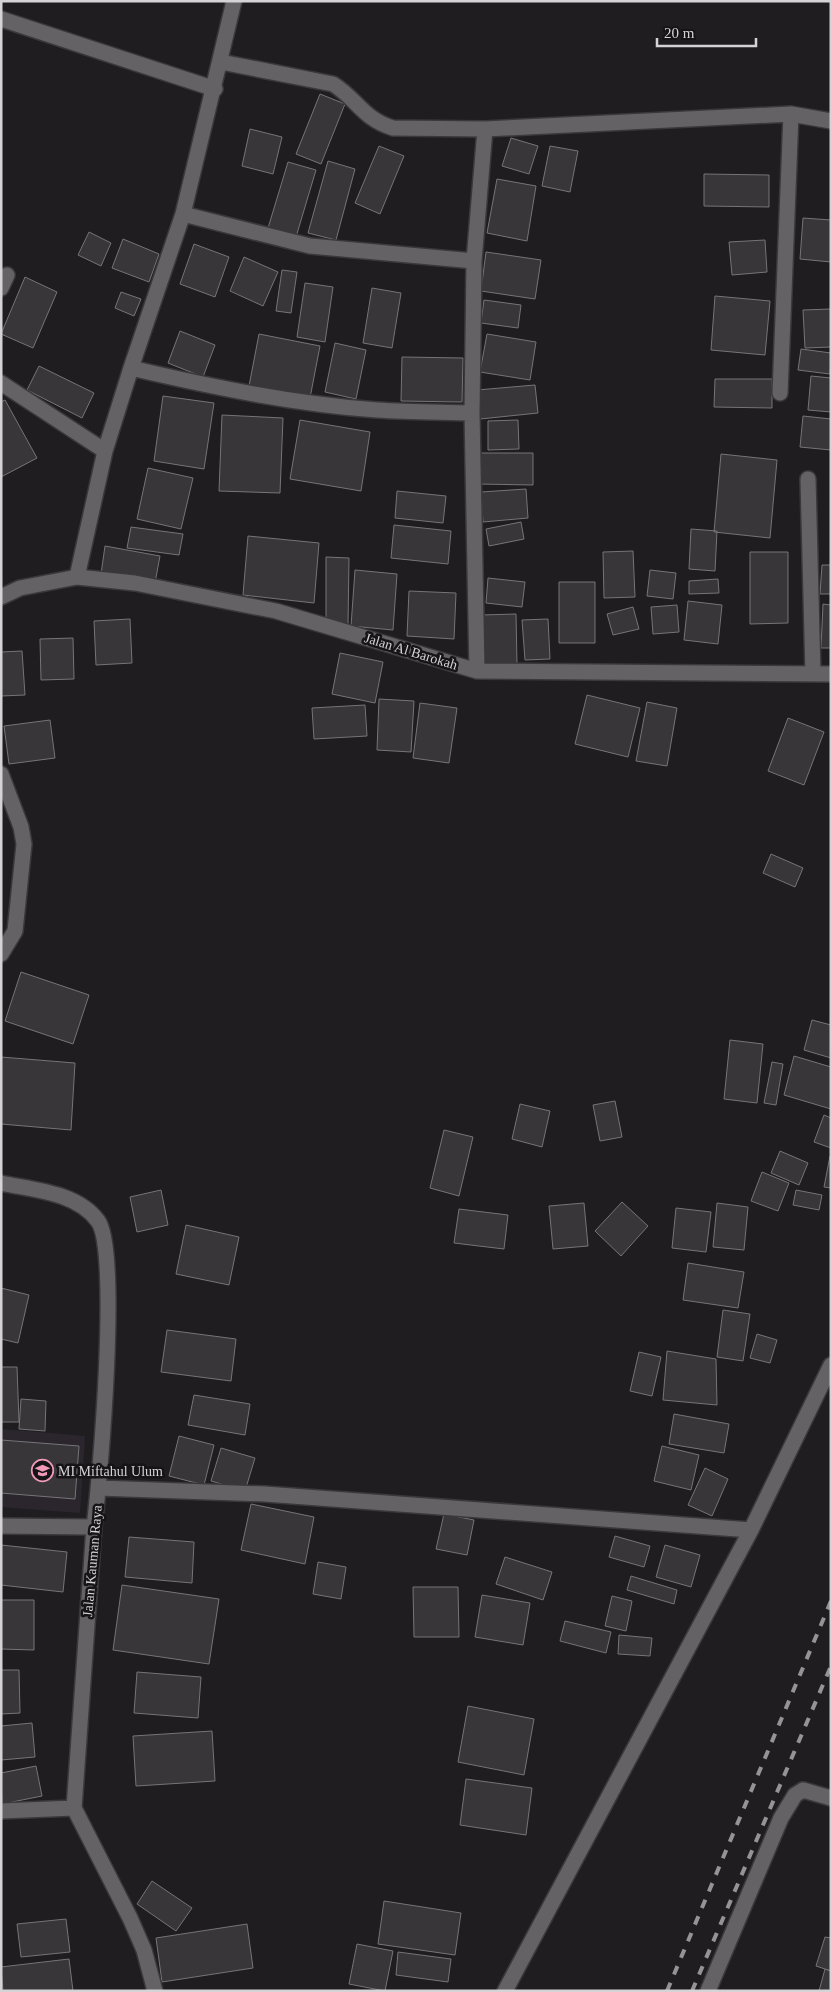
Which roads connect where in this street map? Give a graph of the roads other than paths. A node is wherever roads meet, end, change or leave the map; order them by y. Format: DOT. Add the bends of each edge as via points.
graph roads {
  1 [pos="234,1"];
  2 [pos="1,20"];
  3 [pos="221,62"];
  4 [pos="214,89"];
  5 [pos="791,114"];
  6 [pos="831,121"];
  7 [pos="484,129"];
  8 [pos="184,214"];
  9 [pos="474,261"];
  10 [pos="131,368"];
  11 [pos="1,383"];
  12 [pos="780,393"];
  13 [pos="472,413"];
  14 [pos="105,452"];
  15 [pos="808,480"];
  16 [pos="77,577"];
  17 [pos="1,598"];
  18 [pos="477,671"];
  19 [pos="813,674"];
  20 [pos="831,674"];
  21 [pos="1,774"];
  22 [pos="1,954"];
  23 [pos="1,1183"];
  24 [pos="831,1365"];
  25 [pos="99,1488"];
  26 [pos="1,1526"];
  27 [pos="94,1527"];
  28 [pos="751,1530"];
  29 [pos="831,1798"];
  30 [pos="74,1808"];
  31 [pos="1,1811"];
  32 [pos="155,1991"];
  33 [pos="506,1991"];
  34 [pos="708,1991"];
  1 -- 3 [label="street"];
  2 -- 4 [label="street"];
  3 -- 4 [label="street"];
  3 -- 7 [label="street" via="333,84 367,116 393,128"];
  4 -- 8 [label="street"];
  5 -- 6 [label="street"];
  5 -- 7 [label="street"];
  5 -- 12 [label="street"];
  7 -- 9 [label="street"];
  8 -- 9 [label="street" via="310,246"];
  8 -- 10 [label="street"];
  9 -- 13 [label="street"];
  10 -- 13 [label="street" via="208,386 296,400 376,410"];
  10 -- 14 [label="street"];
  11 -- 14 [label="street"];
  13 -- 18 [label="street"];
  14 -- 16 [label="street"];
  15 -- 19 [label="street"];
  16 -- 17 [label="street, Jalan Al Barokah" via="20,588"];
  16 -- 18 [label="street, Jalan Al Barokah" via="135,583 276,611"];
  18 -- 19 [label="street, Jalan Al Barokah"];
  19 -- 20 [label="street, Jalan Al Barokah"];
  21 -- 22 [label="street" via="24,844 15,931"];
  23 -- 25 [label="street, Jalan Kauman Raya" via="69,1198 87,1208 99,1222 105,1241 108,1306"];
  24 -- 28 [label="street"];
  25 -- 27 [label="street, Jalan Kauman Raya"];
  25 -- 28 [label="street" via="264,1494"];
  26 -- 27 [label="street"];
  27 -- 30 [label="street, Jalan Kauman Raya"];
  28 -- 33 [label="street"];
  29 -- 34 [label="street" via="803,1790 795,1795 782,1818"];
  30 -- 31 [label="street"];
  30 -- 32 [label="street" via="130,1918 144,1950"];
}
